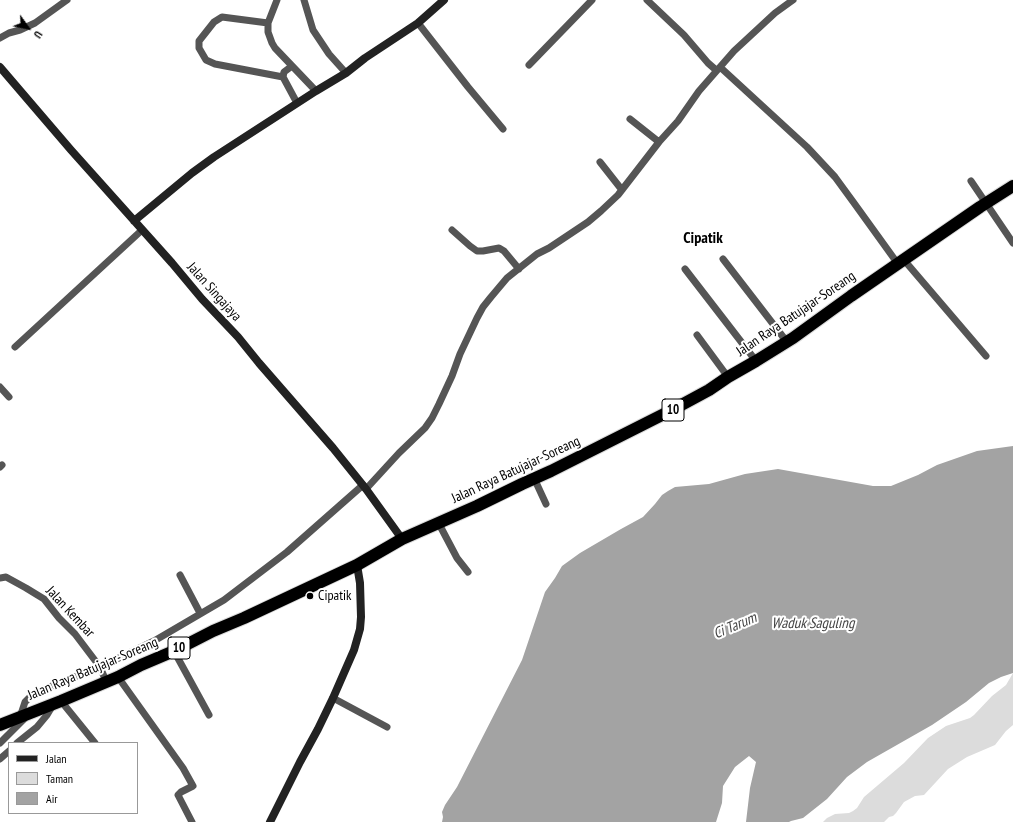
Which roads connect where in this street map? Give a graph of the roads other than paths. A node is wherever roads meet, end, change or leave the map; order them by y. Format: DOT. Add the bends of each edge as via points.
graph roads {
  1 [pos="68,0"];
  2 [pos="277,0"];
  3 [pos="304,0"];
  4 [pos="444,0"];
  5 [pos="592,0"];
  6 [pos="647,0"];
  7 [pos="793,0"];
  8 [pos="268,23"];
  9 [pos="418,23"];
  10 [pos="0,38"];
  11 [pos="529,65"];
  12 [pos="292,66"];
  13 [pos="0,67"];
  14 [pos="718,68"];
  15 [pos="346,73"];
  16 [pos="283,77"];
  17 [pos="316,92"];
  18 [pos="297,103"];
  19 [pos="630,119"];
  20 [pos="503,129"];
  21 [pos="660,142"];
  22 [pos="600,162"];
  23 [pos="971,181"];
  24 [pos="1013,186"];
  25 [pos="622,190"];
  26 [pos="986,203"];
  27 [pos="134,221"];
  28 [pos="142,230"];
  29 [pos="452,230"];
  30 [pos="1013,243"];
  31 [pos="723,259"];
  32 [pos="901,262"];
  33 [pos="516,265"];
  34 [pos="685,270"];
  35 [pos="697,335"];
  36 [pos="787,342"];
  37 [pos="15,347"];
  38 [pos="986,356"];
  39 [pos="756,361"];
  40 [pos="728,377"];
  41 [pos="0,387"];
  42 [pos="9,397"];
  43 [pos="534,478"];
  44 [pos="365,487"];
  45 [pos="546,504"];
  46 [pos="438,522"];
  47 [pos="402,539"];
  48 [pos="356,565"];
  49 [pos="468,572"];
  50 [pos="180,574"];
  51 [pos="0,578"];
  52 [pos="200,613"];
  53 [pos="174,651"];
  54 [pos="100,668"];
  55 [pos="118,677"];
  56 [pos="105,679"];
  57 [pos="333,698"];
  58 [pos="55,703"];
  59 [pos="27,714"];
  60 [pos="209,715"];
  61 [pos="0,725"];
  62 [pos="387,727"];
  63 [pos="18,742"];
  64 [pos="94,742"];
  65 [pos="0,743"];
  66 [pos="8,752"];
  67 [pos="0,759"];
  68 [pos="192,822"];
  69 [pos="270,822"];
  1 -- 10 [label="street" via="35,23"];
  2 -- 8 [label="street"];
  3 -- 15 [label="street" via="313,30"];
  4 -- 9 [label="street"];
  5 -- 11 [label="street"];
  6 -- 14 [label="street" via="684,35 708,63"];
  7 -- 14 [label="street" via="775,13"];
  8 -- 12 [label="street" via="268,32 275,48"];
  8 -- 16 [label="street" via="222,17 214,22 199,41 199,48 206,60 216,64"];
  9 -- 15 [label="street"];
  9 -- 20 [label="street"];
  12 -- 16 [label="street" via="284,72"];
  12 -- 17 [label="street"];
  13 -- 27 [label="street, Jalan Singajaya"];
  14 -- 21 [label="street"];
  14 -- 32 [label="street" via="807,147 835,177"];
  15 -- 17 [label="street"];
  16 -- 18 [label="street"];
  17 -- 18 [label="street"];
  18 -- 27 [label="street" via="214,157"];
  19 -- 21 [label="street"];
  21 -- 25 [label="street"];
  22 -- 25 [label="street"];
  23 -- 26 [label="street"];
  24 -- 26 [label="highway, Jalan Raya Batujajar-Soreang / 10"];
  25 -- 33 [label="street" via="588,222 549,248"];
  26 -- 30 [label="street"];
  26 -- 32 [label="highway, Jalan Raya Batujajar-Soreang / 10"];
  27 -- 28 [label="street, Jalan Singajaya"];
  28 -- 37 [label="street"];
  28 -- 44 [label="street, Jalan Singajaya" via="238,337"];
  29 -- 33 [label="street" via="478,251 499,248"];
  31 -- 36 [label="street"];
  32 -- 36 [label="highway, Jalan Raya Batujajar-Soreang / 10"];
  32 -- 38 [label="street"];
  33 -- 44 [label="street" via="483,308 467,337 432,418"];
  34 -- 39 [label="street"];
  35 -- 40 [label="street"];
  36 -- 39 [label="highway, Jalan Raya Batujajar-Soreang / 10"];
  39 -- 40 [label="highway, Jalan Raya Batujajar-Soreang / 10"];
  40 -- 43 [label="highway, Jalan Raya Batujajar-Soreang / 10" via="672,410"];
  41 -- 42 [label="street"];
  43 -- 45 [label="street"];
  43 -- 46 [label="highway, Jalan Raya Batujajar-Soreang / 10"];
  44 -- 47 [label="street, Jalan Singajaya"];
  44 -- 52 [label="street" via="287,552 224,600"];
  46 -- 47 [label="highway, Jalan Raya Batujajar-Soreang / 10"];
  46 -- 49 [label="street" via="457,558"];
  47 -- 48 [label="highway, Jalan Raya Batujajar-Soreang / 10"];
  48 -- 53 [label="highway, Jalan Raya Batujajar-Soreang / 10"];
  48 -- 57 [label="street" via="360,583 360,629 354,650"];
  50 -- 52 [label="street"];
  51 -- 54 [label="street, Jalan Kembar" via="6,577 44,599 75,634"];
  52 -- 54 [label="street" via="154,641"];
  53 -- 55 [label="highway, Jalan Raya Batujajar-Soreang / 10"];
  53 -- 60 [label="street"];
  54 -- 56 [label="street, Jalan Kembar"];
  54 -- 59 [label="street" via="31,696 25,702"];
  55 -- 56 [label="highway, Jalan Raya Batujajar-Soreang / 10"];
  55 -- 68 [label="street" via="194,786 178,795"];
  56 -- 58 [label="highway, Jalan Raya Batujajar-Soreang / 10"];
  57 -- 62 [label="street"];
  57 -- 69 [label="street"];
  58 -- 59 [label="highway, Jalan Raya Batujajar-Soreang / 10"];
  58 -- 63 [label="street" via="37,727"];
  58 -- 64 [label="street"];
  59 -- 61 [label="highway, Jalan Raya Batujajar-Soreang / 10"];
  59 -- 65 [label="street"];
  66 -- 67 [label="street"];
}
